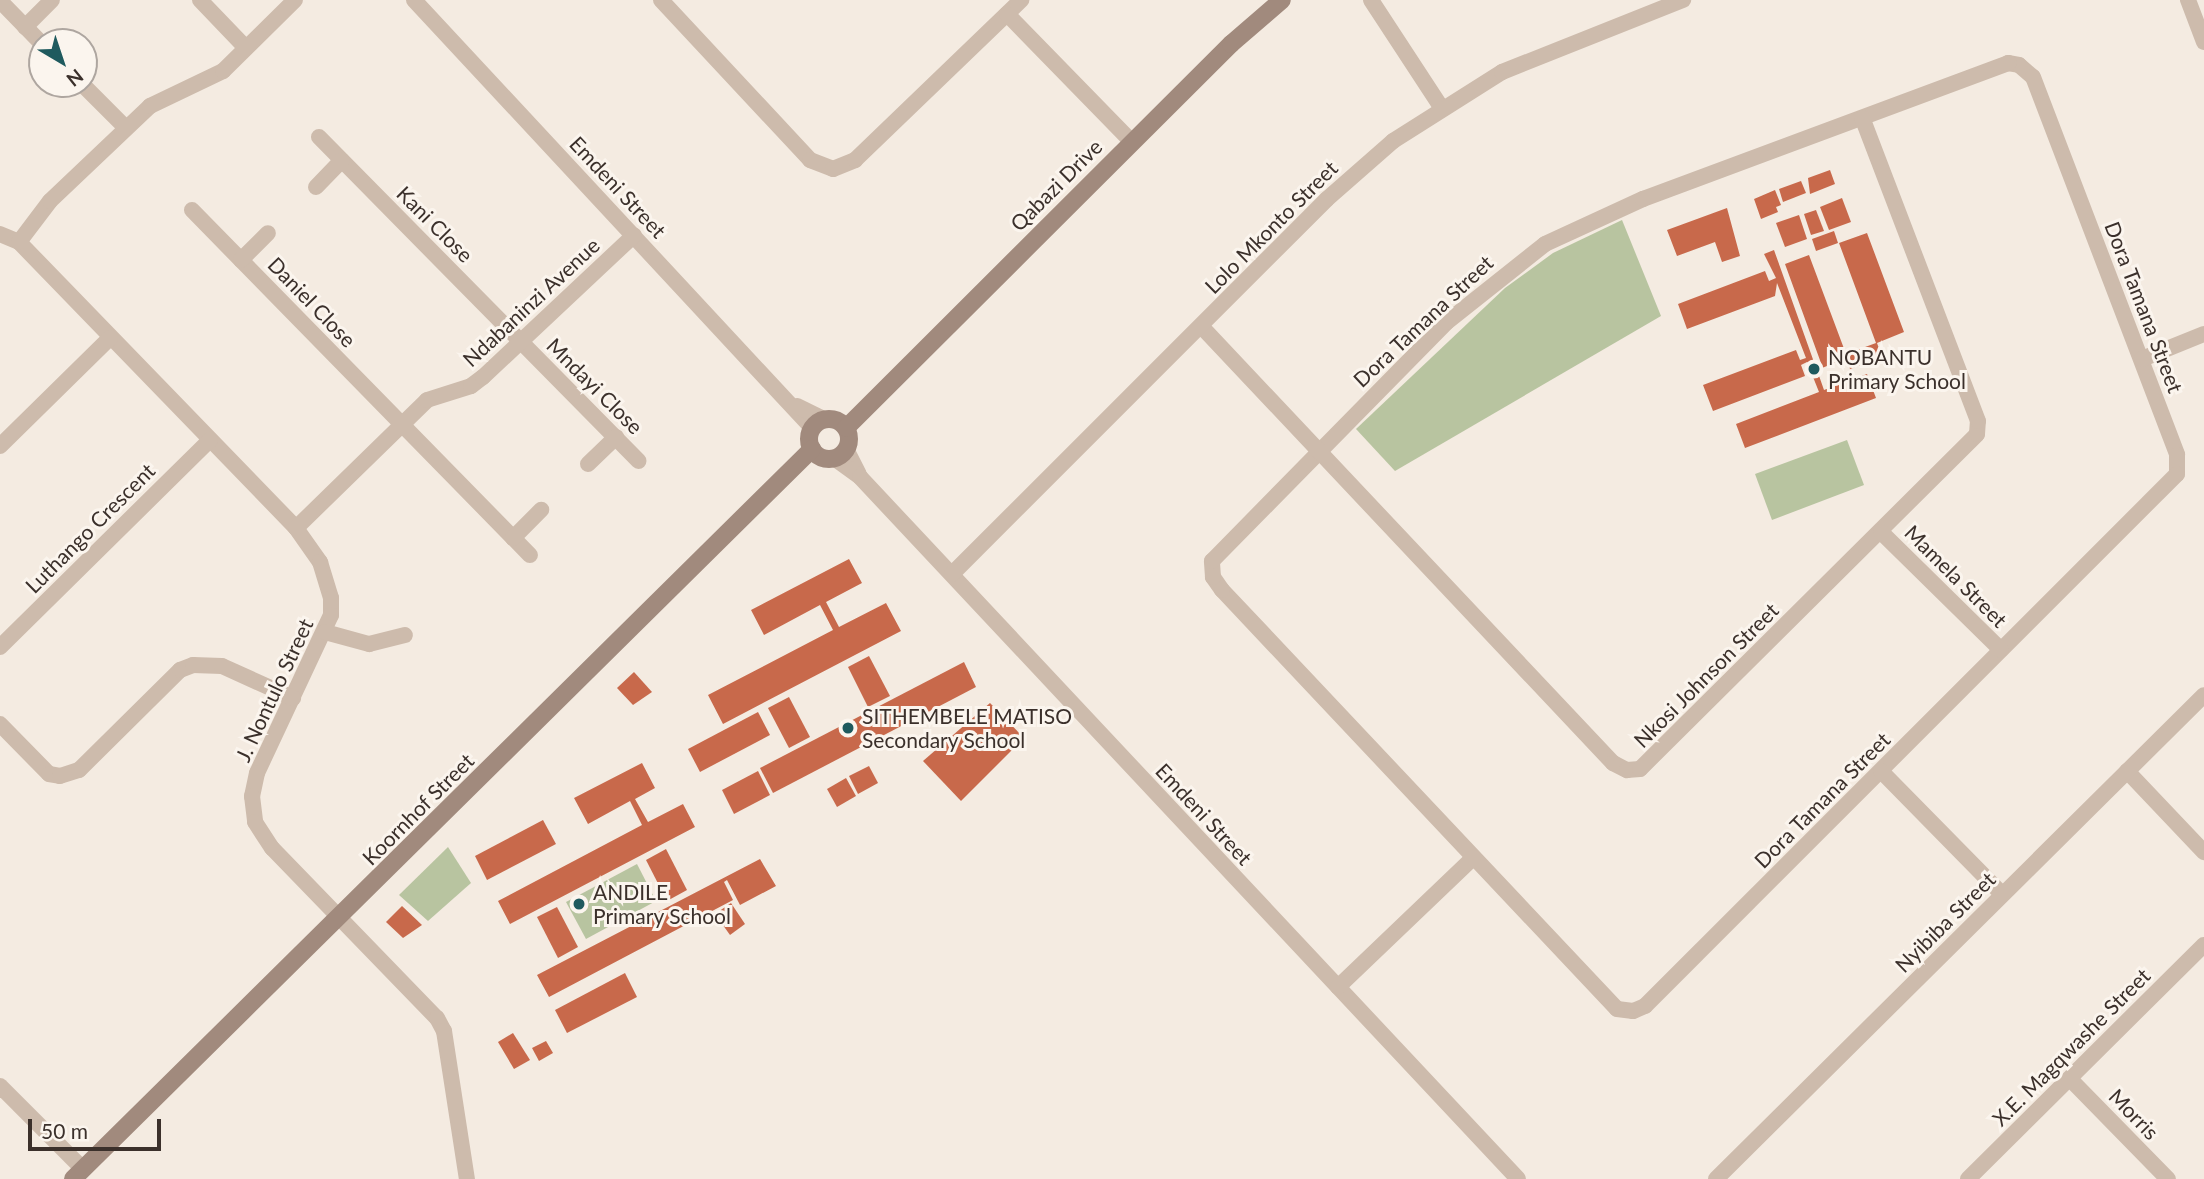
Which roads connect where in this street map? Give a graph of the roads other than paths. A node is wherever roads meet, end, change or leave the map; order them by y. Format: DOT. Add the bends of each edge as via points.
graph roads {
  1 [pos="52,0"];
  2 [pos="200,0"];
  3 [pos="295,0"];
  4 [pos="414,0"];
  5 [pos="661,0"];
  6 [pos="1021,0"];
  7 [pos="1282,0"];
  8 [pos="1371,0"];
  9 [pos="1683,0"];
  10 [pos="2188,0"];
  11 [pos="4,5"];
  12 [pos="1007,14"];
  13 [pos="25,27"];
  14 [pos="28,30"];
  15 [pos="2204,42"];
  16 [pos="246,48"];
  17 [pos="96,98"];
  18 [pos="1441,107"];
  19 [pos="1862,118"];
  20 [pos="126,128"];
  21 [pos="319,137"];
  22 [pos="1132,142"];
  23 [pos="342,160"];
  24 [pos="316,187"];
  25 [pos="191,210"];
  26 [pos="268,233"];
  27 [pos="0,234"];
  28 [pos="634,235"];
  29 [pos="19,242"];
  30 [pos="241,260"];
  31 [pos="1201,326"];
  32 [pos="2204,334"];
  33 [pos="110,338"];
  34 [pos="521,341"];
  35 [pos="2142,359"];
  36 [pos="402,423"];
  37 [pos="830,424"];
  38 [pos="616,437"];
  39 [pos="210,440"];
  40 [pos="0,446"];
  41 [pos="1318,451"];
  42 [pos="828,453"];
  43 [pos="639,461"];
  44 [pos="588,464"];
  45 [pos="541,510"];
  46 [pos="296,528"];
  47 [pos="1881,532"];
  48 [pos="513,537"];
  49 [pos="530,555"];
  50 [pos="952,574"];
  51 [pos="325,632"];
  52 [pos="405,635"];
  53 [pos="0,647"];
  54 [pos="2001,650"];
  55 [pos="2204,695"];
  56 [pos="293,698"];
  57 [pos="0,724"];
  58 [pos="1881,771"];
  59 [pos="2127,771"];
  60 [pos="2204,852"];
  61 [pos="1473,858"];
  62 [pos="2002,894"];
  63 [pos="340,917"];
  64 [pos="2204,945"];
  65 [pos="1338,987"];
  66 [pos="2070,1079"];
  67 [pos="0,1086"];
  68 [pos="78,1174"];
  69 [pos="467,1179"];
  70 [pos="1518,1179"];
  71 [pos="1716,1179"];
  72 [pos="1968,1179"];
  73 [pos="2168,1179"];
  1 -- 13 [label="street"];
  2 -- 16 [label="street"];
  3 -- 16 [label="street"];
  4 -- 28 [label="street, Emdeni Street"];
  5 -- 12 [label="street" via="810,160 833,169 855,160"];
  6 -- 12 [label="street"];
  7 -- 22 [label="street, Qabazi Drive"];
  8 -- 18 [label="street"];
  9 -- 18 [label="street, Lolo Mkonto Street" via="1534,57"];
  10 -- 15 [label="street"];
  11 -- 13 [label="street"];
  12 -- 22 [label="street"];
  13 -- 14 [label="street"];
  16 -- 20 [label="street" via="206,83 165,98"];
  17 -- 20 [label="street"];
  18 -- 31 [label="street, Lolo Mkonto Street" via="1348,179"];
  19 -- 35 [label="street, Dora Tamana Street" via="2008,63 2026,70 2033,77"];
  19 -- 41 [label="street, Dora Tamana Street" via="1643,199 1545,244 1456,313"];
  19 -- 47 [label="street, Nkosi Johnson Street" via="1978,427 1971,443"];
  20 -- 29 [label="street" via="50,201"];
  21 -- 23 [label="street, Kani Close"];
  22 -- 37 [label="street, Qabazi Drive" via="865,405"];
  23 -- 24 [label="street"];
  23 -- 34 [label="street, Kani Close"];
  25 -- 30 [label="street, Daniel Close"];
  26 -- 30 [label="street"];
  27 -- 29 [label="street, J. Nontulo Street"];
  28 -- 34 [label="street, Ndabaninzi Avenue"];
  28 -- 37 [label="street, Emdeni Street" via="792,403"];
  29 -- 33 [label="street, J. Nontulo Street"];
  30 -- 36 [label="street, Daniel Close"];
  31 -- 41 [label="street, Nkosi Johnson Street"];
  31 -- 50 [label="street, Lolo Mkonto Street"];
  32 -- 35 [label="street"];
  33 -- 39 [label="street, J. Nontulo Street"];
  33 -- 40 [label="street"];
  34 -- 36 [label="street, Ndabaninzi Avenue" via="471,386 431,397"];
  34 -- 38 [label="street, Mndayi Close"];
  35 -- 54 [label="street, Dora Tamana Street" via="2177,454 2177,474"];
  36 -- 46 [label="street, Ndabaninzi Avenue"];
  36 -- 48 [label="street, Daniel Close"];
  37 -- 42 [label="street"];
  37 -- 42 [label="street"];
  38 -- 43 [label="street, Mndayi Close"];
  38 -- 44 [label="street"];
  39 -- 46 [label="street, J. Nontulo Street"];
  39 -- 53 [label="street, Luthango Crescent"];
  41 -- 47 [label="street, Nkosi Johnson Street" via="1614,763 1627,770 1646,765"];
  41 -- 61 [label="street, Dora Tamana Street" via="1215,554 1213,577"];
  42 -- 50 [label="street, Emdeni Street" via="860,477"];
  42 -- 63 [label="street, Koornhof Street" via="793,471"];
  45 -- 48 [label="street"];
  46 -- 51 [label="street, J. Nontulo Street" via="320,562 331,598"];
  47 -- 54 [label="street, Mamela Street"];
  48 -- 49 [label="street, Daniel Close"];
  50 -- 65 [label="street, Emdeni Street"];
  51 -- 52 [label="street" via="369,644"];
  51 -- 56 [label="street, J. Nontulo Street"];
  54 -- 58 [label="street, Dora Tamana Street"];
  55 -- 59 [label="street, Nyibiba Street"];
  56 -- 57 [label="street" via="222,666 193,665 180,670 79,770 60,776 49,774"];
  56 -- 63 [label="street, J. Nontulo Street" via="257,773 252,796 255,822 272,848"];
  58 -- 61 [label="street, Dora Tamana Street" via="1645,1006 1633,1011 1617,1009 1603,996"];
  58 -- 62 [label="street"];
  59 -- 60 [label="street"];
  59 -- 62 [label="street, Nyibiba Street"];
  61 -- 65 [label="street"];
  62 -- 71 [label="street, Nyibiba Street"];
  63 -- 68 [label="street, Koornhof Street"];
  63 -- 69 [label="street, J. Nontulo Street" via="429,1008 444,1031"];
  64 -- 66 [label="street, X.E. Magqwashe Street"];
  65 -- 70 [label="street, Emdeni Street"];
  66 -- 72 [label="street, X.E. Magqwashe Street"];
  66 -- 73 [label="street, Morris"];
  67 -- 68 [label="street"];
}
